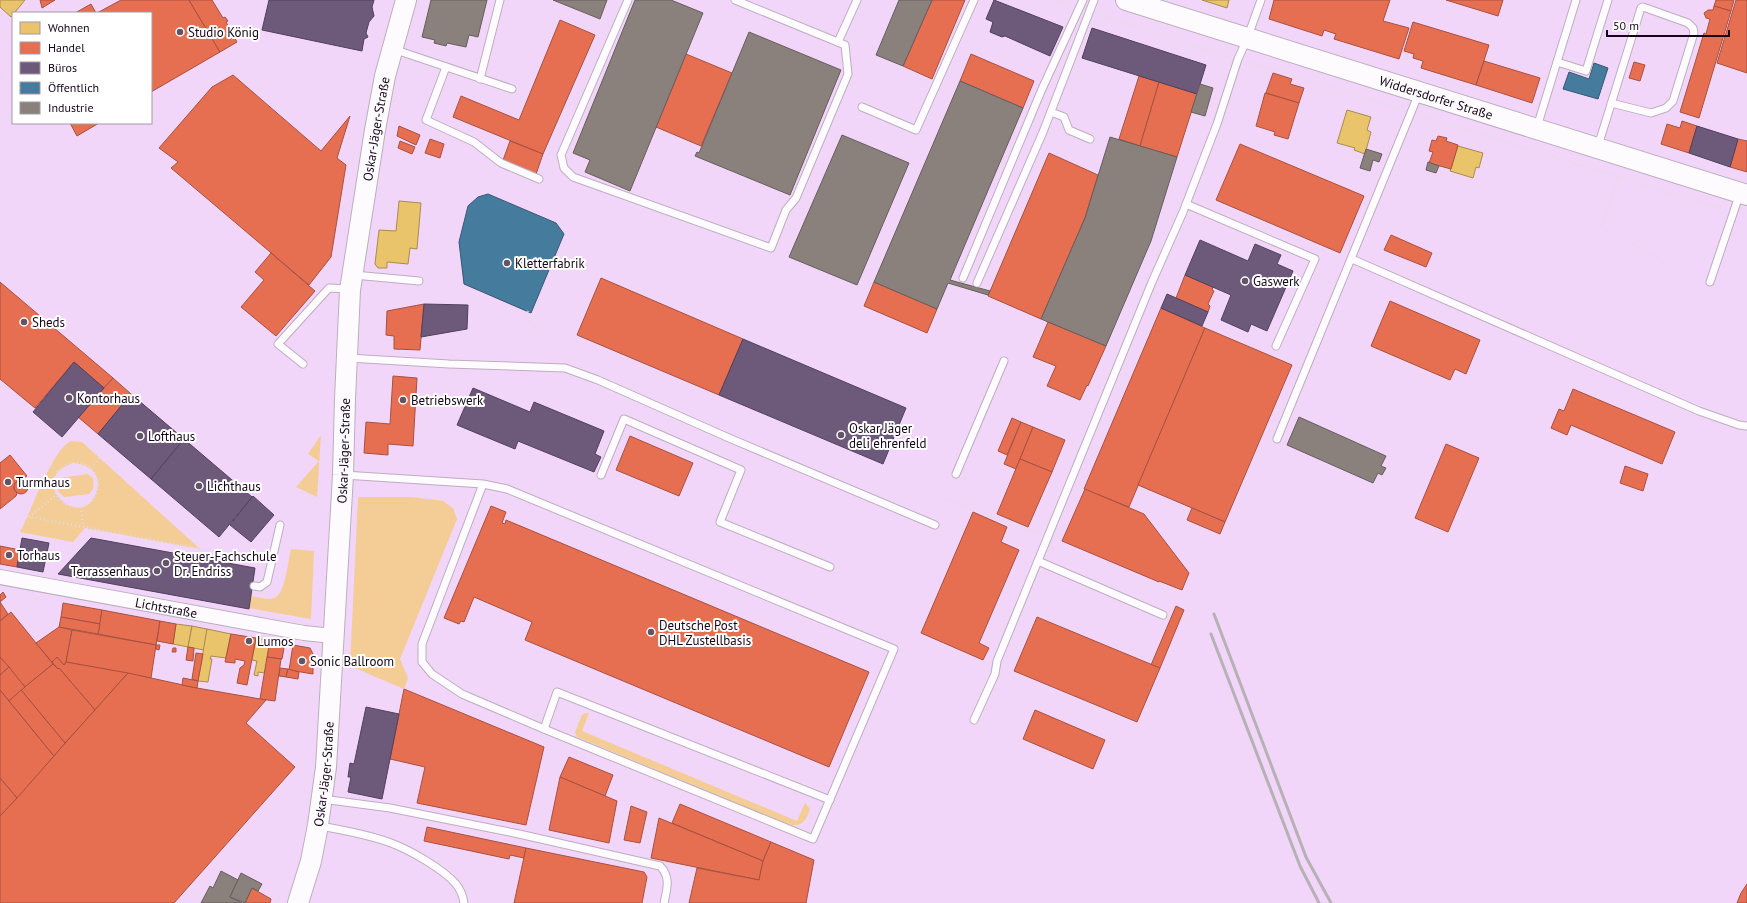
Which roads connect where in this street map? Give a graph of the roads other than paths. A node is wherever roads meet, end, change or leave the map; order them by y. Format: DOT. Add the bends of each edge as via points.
graph roads {
  1 [pos="406,0"];
  2 [pos="500,0"];
  3 [pos="628,0"];
  4 [pos="735,0"];
  5 [pos="857,0"];
  6 [pos="974,0"];
  7 [pos="1083,0"];
  8 [pos="1094,0"];
  9 [pos="1261,0"];
  10 [pos="1576,0"];
  11 [pos="1608,0"];
  12 [pos="1135,1"];
  13 [pos="1247,39"];
  14 [pos="838,42"];
  15 [pos="393,49"];
  16 [pos="1557,62"];
  17 [pos="446,67"];
  18 [pos="480,78"];
  19 [pos="512,89"];
  20 [pos="1419,93"];
  21 [pos="1611,103"];
  22 [pos="862,107"];
  23 [pos="1051,112"];
  24 [pos="1536,129"];
  25 [pos="1090,138"];
  26 [pos="1597,148"];
  27 [pos="539,179"];
  28 [pos="1744,194"];
  29 [pos="1186,204"];
  30 [pos="1352,259"];
  31 [pos="964,278"];
  32 [pos="419,281"];
  33 [pos="351,282"];
  34 [pos="1710,282"];
  35 [pos="977,283"];
  36 [pos="1276,346"];
  37 [pos="346,357"];
  38 [pos="1004,361"];
  39 [pos="303,364"];
  40 [pos="1747,426"];
  41 [pos="1277,439"];
  42 [pos="343,474"];
  43 [pos="956,474"];
  44 [pos="601,475"];
  45 [pos="483,484"];
  46 [pos="280,525"];
  47 [pos="935,525"];
  48 [pos="1038,561"];
  49 [pos="830,567"];
  50 [pos="0,577"];
  51 [pos="254,586"];
  52 [pos="1163,615"];
  53 [pos="333,636"];
  54 [pos="974,720"];
  55 [pos="544,729"];
  56 [pos="322,799"];
  57 [pos="830,800"];
  58 [pos="318,825"];
  59 [pos="298,903"];
  60 [pos="464,903"];
  61 [pos="664,903"];
  1 -- 15 [label="street, Oskar-Jäger-Straße"];
  2 -- 18 [label="lane"];
  3 -- 14 [label="lane" via="561,155 564,168 573,177 770,248 786,210 796,198 848,74 845,45"];
  4 -- 14 [label="lane"];
  5 -- 14 [label="lane"];
  6 -- 22 [label="lane" via="916,130"];
  7 -- 31 [label="lane" via="1042,88"];
  8 -- 23 [label="lane"];
  9 -- 13 [label="lane"];
  10 -- 16 [label="lane"];
  11 -- 16 [label="lane" via="1586,71"];
  12 -- 13 [label="street, Widdersdorfer Straße"];
  13 -- 20 [label="street, Widdersdorfer Straße"];
  13 -- 29 [label="lane"];
  15 -- 17 [label="lane"];
  15 -- 33 [label="street, Oskar-Jäger-Straße" via="370,154"];
  16 -- 24 [label="lane"];
  17 -- 18 [label="lane"];
  17 -- 27 [label="lane" via="426,120 474,142 500,163"];
  18 -- 19 [label="lane"];
  20 -- 24 [label="street, Widdersdorfer Straße"];
  20 -- 30 [label="lane"];
  21 -- 21 [label="lane" via="1641,8 1688,23 1693,28 1694,34 1673,101 1666,108 1651,113"];
  21 -- 26 [label="lane"];
  23 -- 25 [label="lane" via="1064,117 1069,130"];
  23 -- 35 [label="lane"];
  24 -- 26 [label="street, Widdersdorfer Straße"];
  26 -- 28 [label="street, Widdersdorfer Straße"];
  28 -- 34 [label="lane"];
  29 -- 36 [label="lane" via="1315,259"];
  29 -- 48 [label="lane"];
  30 -- 40 [label="lane" via="1699,411"];
  30 -- 41 [label="lane"];
  32 -- 33 [label="lane"];
  33 -- 37 [label="street, Oskar-Jäger-Straße"];
  33 -- 39 [label="lane" via="329,288 278,344"];
  37 -- 42 [label="street, Oskar-Jäger-Straße"];
  37 -- 47 [label="lane" via="565,368"];
  38 -- 43 [label="lane"];
  42 -- 45 [label="lane"];
  42 -- 53 [label="street, Oskar-Jäger-Straße"];
  44 -- 49 [label="lane" via="624,419 741,470 720,522"];
  45 -- 55 [label="lane" via="422,644 422,662 432,674 462,694"];
  45 -- 57 [label="lane" via="507,489 561,510 894,649"];
  46 -- 51 [label="lane" via="267,582 260,587"];
  48 -- 52 [label="lane"];
  48 -- 54 [label="lane" via="997,661 995,674"];
  50 -- 53 [label="street, Lichtstraße" via="304,633"];
  53 -- 56 [label="street, Oskar-Jäger-Straße"];
  55 -- 57 [label="lane" via="557,692"];
  55 -- 57 [label="lane" via="813,839"];
  56 -- 58 [label="street, Oskar-Jäger-Straße"];
  56 -- 61 [label="lane" via="398,809 660,866 668,878"];
  58 -- 59 [label="street, Oskar-Jäger-Straße" via="311,861"];
  58 -- 60 [label="lane" via="391,843 414,854 456,884"];
}
